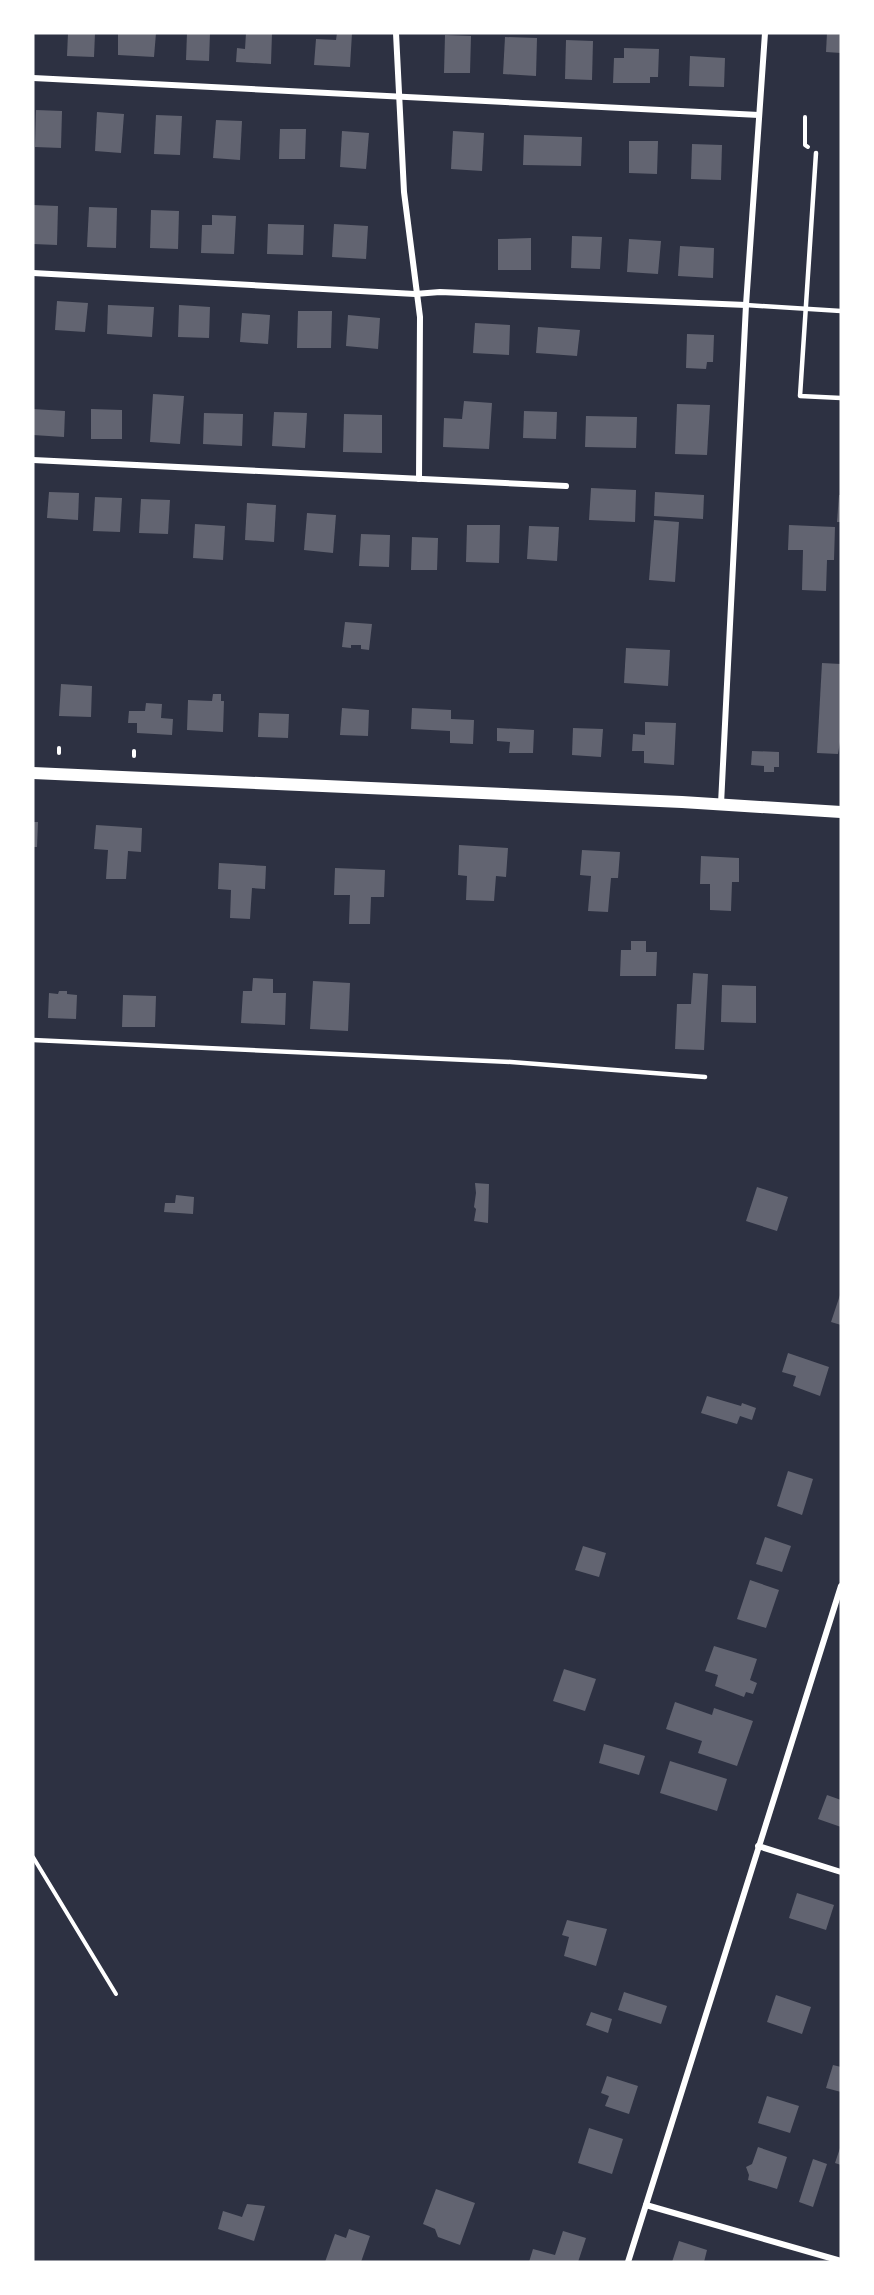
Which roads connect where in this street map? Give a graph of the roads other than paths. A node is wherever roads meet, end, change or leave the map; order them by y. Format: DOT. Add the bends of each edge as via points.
graph roads {
  1 [pos="396,33"];
  2 [pos="765,33"];
  3 [pos="33,78"];
  4 [pos="400,96"];
  5 [pos="759,115"];
  6 [pos="816,153"];
  7 [pos="33,273"];
  8 [pos="415,294"];
  9 [pos="746,305"];
  10 [pos="806,309"];
  11 [pos="841,311"];
  12 [pos="841,398"];
  13 [pos="33,460"];
  14 [pos="419,478"];
  15 [pos="566,486"];
  16 [pos="33,773"];
  17 [pos="721,805"];
  18 [pos="841,812"];
  19 [pos="33,1040"];
  20 [pos="705,1077"];
  21 [pos="841,1586"];
  22 [pos="758,1846"];
  23 [pos="841,1872"];
  24 [pos="646,2205"];
  25 [pos="841,2261"];
  26 [pos="628,2262"];
  1 -- 4 [label="street"];
  2 -- 5 [label="street"];
  3 -- 4 [label="street"];
  4 -- 5 [label="street"];
  4 -- 8 [label="street" via="404,192"];
  5 -- 9 [label="street"];
  6 -- 10 [label="lane"];
  7 -- 8 [label="street"];
  8 -- 9 [label="street"];
  8 -- 14 [label="street" via="420,318"];
  9 -- 10 [label="lane"];
  9 -- 17 [label="street"];
  10 -- 11 [label="lane"];
  10 -- 12 [label="lane" via="800,396"];
  13 -- 14 [label="street"];
  14 -- 15 [label="street"];
  16 -- 17 [label="main road"];
  17 -- 18 [label="main road"];
  19 -- 20 [label="lane" via="512,1062"];
  21 -- 22 [label="street"];
  22 -- 23 [label="street"];
  22 -- 24 [label="street"];
  24 -- 25 [label="street"];
  24 -- 26 [label="street"];
}
